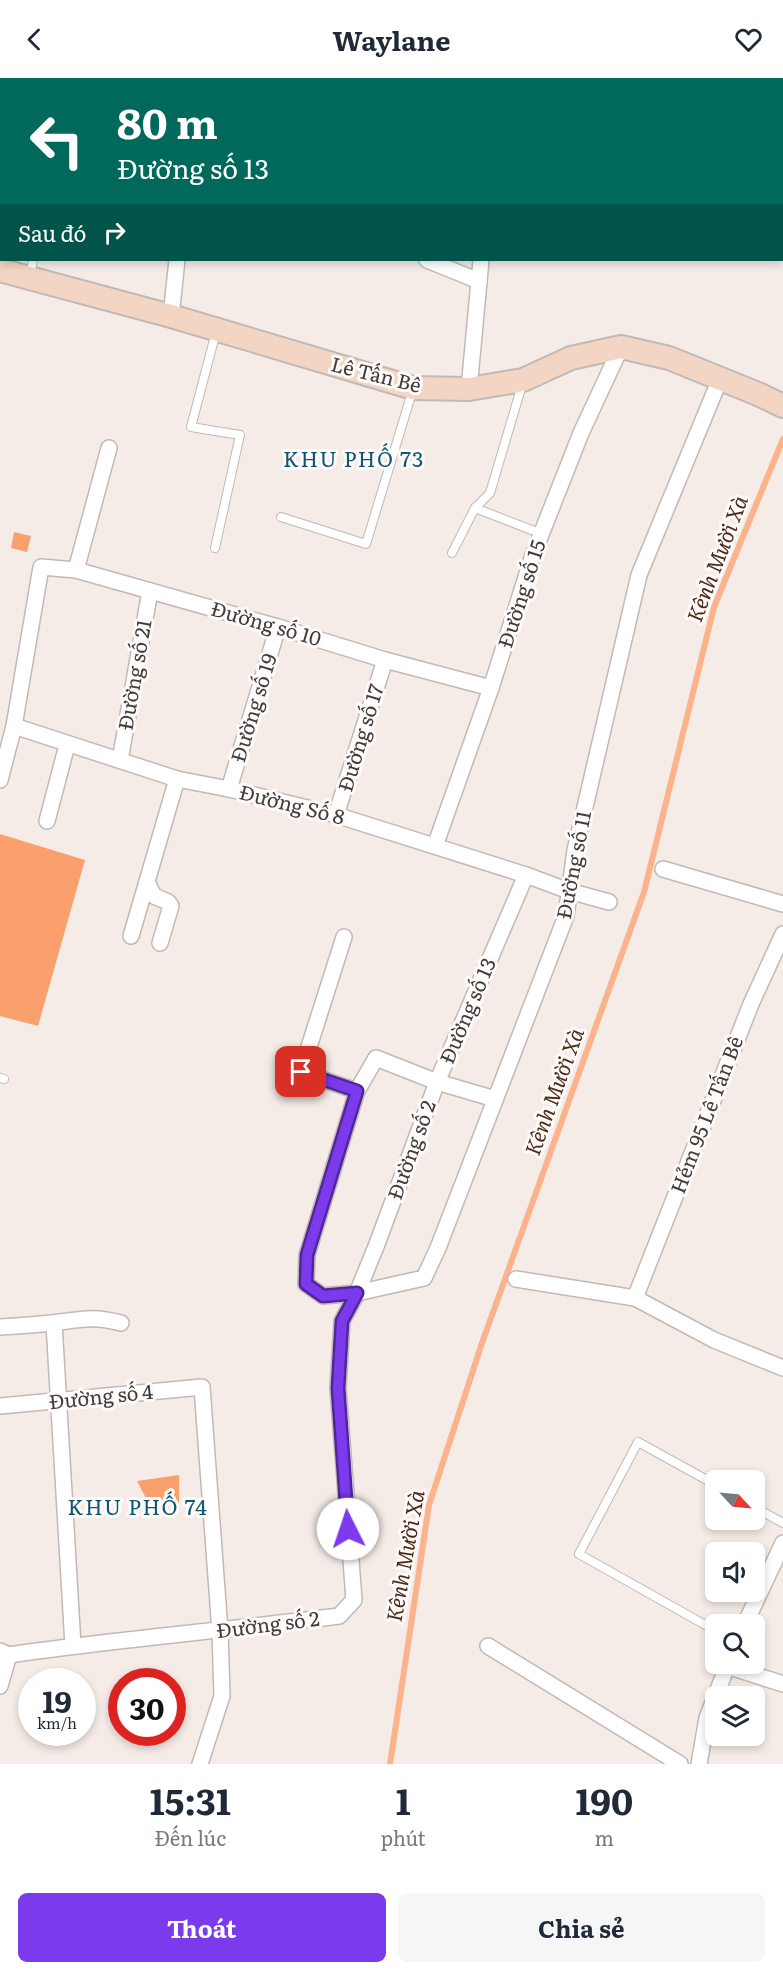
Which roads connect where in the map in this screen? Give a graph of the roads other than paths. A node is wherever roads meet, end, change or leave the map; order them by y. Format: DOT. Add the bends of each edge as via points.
graph roads {
  1 [pos="177,261"];
  2 [pos="429,261"];
  3 [pos="481,261"];
  4 [pos="31,268"];
  5 [pos="0,270"];
  6 [pos="479,281"];
  7 [pos="171,316"];
  8 [pos="216,330"];
  9 [pos="621,347"];
  10 [pos="720,379"];
  11 [pos="523,380"];
  12 [pos="413,388"];
  13 [pos="469,388"];
  14 [pos="783,406"];
  15 [pos="109,448"];
  16 [pos="475,508"];
  17 [pos="281,517"];
  18 [pos="542,534"];
  19 [pos="215,548"];
  20 [pos="452,554"];
  21 [pos="76,570"];
  22 [pos="150,591"];
  23 [pos="278,627"];
  24 [pos="385,660"];
  25 [pos="490,688"];
  26 [pos="14,726"];
  27 [pos="67,745"];
  28 [pos="120,760"];
  29 [pos="177,779"];
  30 [pos="0,780"];
  31 [pos="230,789"];
  32 [pos="336,815"];
  33 [pos="47,821"];
  34 [pos="435,846"];
  35 [pos="663,869"];
  36 [pos="526,875"];
  37 [pos="147,882"];
  38 [pos="569,891"];
  39 [pos="609,902"];
  40 [pos="783,904"];
  41 [pos="783,934"];
  42 [pos="131,936"];
  43 [pos="344,937"];
  44 [pos="160,943"];
  45 [pos="437,1083"];
  46 [pos="357,1091"];
  47 [pos="495,1099"];
  48 [pos="516,1279"];
  49 [pos="357,1293"];
  50 [pos="635,1298"];
  51 [pos="54,1323"];
  52 [pos="121,1323"];
  53 [pos="0,1327"];
  54 [pos="783,1368"];
  55 [pos="57,1402"];
  56 [pos="0,1406"];
  57 [pos="705,1479"];
  58 [pos="765,1513"];
  59 [pos="783,1522"];
  60 [pos="783,1543"];
  61 [pos="750,1614"];
  62 [pos="705,1625"];
  63 [pos="220,1631"];
  64 [pos="73,1646"];
  65 [pos="488,1646"];
  66 [pos="5,1653"];
  67 [pos="724,1674"];
  68 [pos="754,1674"];
  69 [pos="783,1684"];
  70 [pos="0,1686"];
  71 [pos="205,1763"];
  72 [pos="680,1764"];
  73 [pos="699,1764"];
  1 -- 7 [label="street"];
  2 -- 6 [label="street"];
  3 -- 6 [label="street"];
  4 -- 5 [label="street, Lê Tấn Bê"];
  4 -- 7 [label="street, Lê Tấn Bê"];
  6 -- 13 [label="street"];
  7 -- 8 [label="street, Lê Tấn Bê"];
  8 -- 12 [label="street, Lê Tấn Bê"];
  8 -- 19 [label="lane" via="191,427 240,435"];
  9 -- 10 [label="street, Lê Tấn Bê" via="669,357"];
  9 -- 11 [label="street, Lê Tấn Bê" via="571,358"];
  9 -- 18 [label="street, Đường số 15" via="581,433"];
  10 -- 14 [label="street, Lê Tấn Bê"];
  10 -- 38 [label="street, Đường số 11" via="639,575 575,850"];
  11 -- 13 [label="street, Lê Tấn Bê"];
  11 -- 16 [label="lane" via="490,493"];
  12 -- 13 [label="street, Lê Tấn Bê"];
  12 -- 17 [label="lane" via="366,544"];
  15 -- 21 [label="street"];
  16 -- 18 [label="lane"];
  16 -- 20 [label="lane"];
  18 -- 25 [label="street, Đường số 15"];
  21 -- 22 [label="street, Đường số 10"];
  21 -- 26 [label="street, Đường số 10" via="40,567"];
  22 -- 23 [label="street, Đường số 10"];
  22 -- 28 [label="street, Đường số 21"];
  23 -- 24 [label="street, Đường số 10"];
  23 -- 31 [label="street, Đường số 19"];
  24 -- 25 [label="street, Đường số 10"];
  24 -- 32 [label="street, Đường số 17"];
  25 -- 34 [label="street, Đường số 15"];
  26 -- 27 [label="street, Đường Số 8"];
  26 -- 30 [label="street"];
  27 -- 28 [label="street, Đường Số 8"];
  27 -- 33 [label="street"];
  28 -- 29 [label="street, Đường Số 8"];
  29 -- 31 [label="street, Đường Số 8"];
  29 -- 37 [label="street"];
  31 -- 32 [label="street, Đường Số 8"];
  32 -- 34 [label="street, Đường Số 8"];
  34 -- 36 [label="street, Đường Số 8"];
  35 -- 40 [label="street"];
  36 -- 38 [label="street, Đường Số 8"];
  36 -- 45 [label="street, Đường số 13"];
  37 -- 42 [label="street"];
  37 -- 44 [label="street" via="154,896 171,906"];
  38 -- 39 [label="street, Đường Số 8"];
  38 -- 47 [label="street, Đường số 11" via="566,916"];
  41 -- 50 [label="street, Hẻm 95 Lê Tấn Bê" via="751,1004"];
  43 -- 46 [label="street" via="301,1072"];
  45 -- 46 [label="street, Đường số 13" via="376,1059"];
  45 -- 47 [label="street"];
  45 -- 49 [label="street, Đường số 2"];
  46 -- 49 [label="street, Đường số 13" via="307,1255 306,1284 323,1296"];
  47 -- 49 [label="street, Đường số 11" via="424,1278"];
  48 -- 50 [label="street"];
  49 -- 63 [label="street, Đường số 2" via="342,1321 338,1388 354,1600 339,1616"];
  50 -- 54 [label="street" via="714,1340"];
  51 -- 52 [label="street" via="83,1317"];
  51 -- 53 [label="street"];
  51 -- 55 [label="street"];
  55 -- 56 [label="street, Đường số 4"];
  55 -- 63 [label="street, Đường số 4" via="202,1387"];
  55 -- 64 [label="street"];
  57 -- 62 [label="lane" via="638,1442 579,1554"];
  58 -- 59 [label="lane"];
  60 -- 61 [label="street"];
  63 -- 64 [label="street, Đường số 2"];
  63 -- 71 [label="street" via="222,1696"];
  64 -- 66 [label="street, Đường số 2"];
  65 -- 72 [label="street"];
  66 -- 70 [label="street"];
  67 -- 73 [label="street" via="707,1718"];
  68 -- 69 [label="street"];
}
